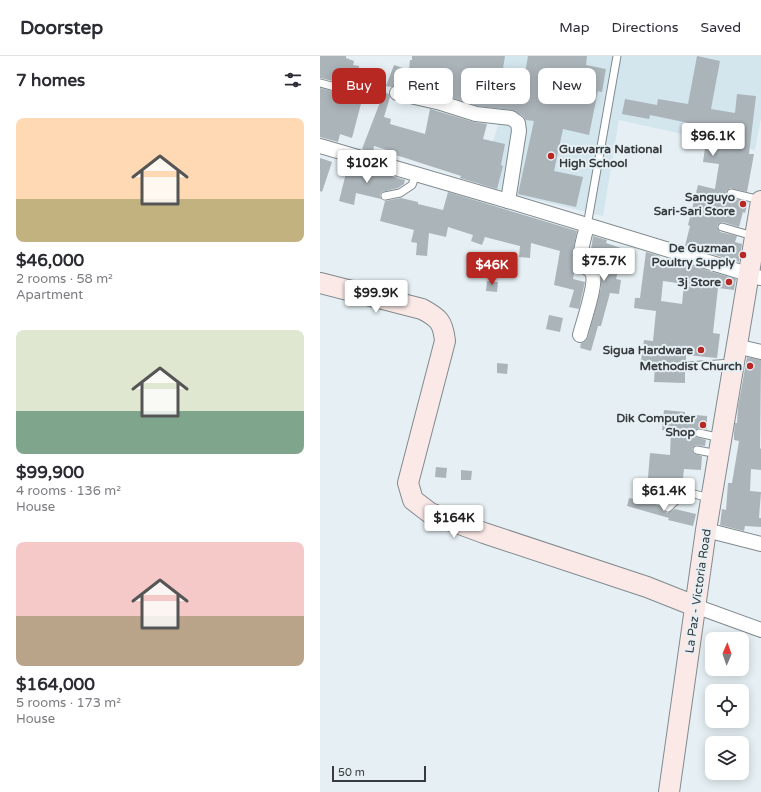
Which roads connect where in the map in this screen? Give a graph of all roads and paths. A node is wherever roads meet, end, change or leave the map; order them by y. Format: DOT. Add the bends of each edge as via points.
graph roads {
  1 [pos="617,56"];
  2 [pos="320,83"];
  3 [pos="332,86"];
  4 [pos="444,104"];
  5 [pos="320,146"];
  6 [pos="416,174"];
  7 [pos="731,193"];
  8 [pos="385,196"];
  9 [pos="761,200"];
  10 [pos="508,201"];
  11 [pos="587,226"];
  12 [pos="722,227"];
  13 [pos="755,236"];
  14 [pos="755,277"];
  15 [pos="320,283"];
  16 [pos="580,335"];
  17 [pos="761,352"];
  18 [pos="735,354"];
  19 [pos="687,366"];
  20 [pos="699,433"];
  21 [pos="720,446"];
  22 [pos="698,450"];
  23 [pos="712,499"];
  24 [pos="668,508"];
  25 [pos="706,530"];
  26 [pos="761,544"];
  27 [pos="696,606"];
  28 [pos="761,630"];
  29 [pos="669,792"];
  1 -- 11 [label="lane"];
  2 -- 3 [label="lane"];
  4 -- 10 [label="street" via="476,114 511,118 518,123 520,131"];
  5 -- 6 [label="street"];
  6 -- 8 [label="lane" via="412,185 400,193"];
  6 -- 10 [label="street"];
  7 -- 9 [label="lane"];
  9 -- 13 [label="street, La Paz - Victoria Road"];
  10 -- 11 [label="street"];
  11 -- 14 [label="street"];
  11 -- 16 [label="street" via="580,258 582,264 594,276"];
  12 -- 13 [label="lane"];
  13 -- 14 [label="street, La Paz - Victoria Road"];
  14 -- 18 [label="street, La Paz - Victoria Road"];
  15 -- 27 [label="street" via="422,309 436,316 444,327 445,342 408,483 413,500 430,513"];
  17 -- 18 [label="street"];
  18 -- 19 [label="lane"];
  18 -- 21 [label="street, La Paz - Victoria Road"];
  20 -- 21 [label="lane"];
  21 -- 22 [label="lane"];
  21 -- 23 [label="street, La Paz - Victoria Road"];
  23 -- 24 [label="lane" via="687,492"];
  23 -- 25 [label="street, La Paz - Victoria Road"];
  25 -- 26 [label="street"];
  25 -- 27 [label="street, La Paz - Victoria Road"];
  27 -- 28 [label="street"];
  27 -- 29 [label="street, La Paz - Victoria Road"];
}
